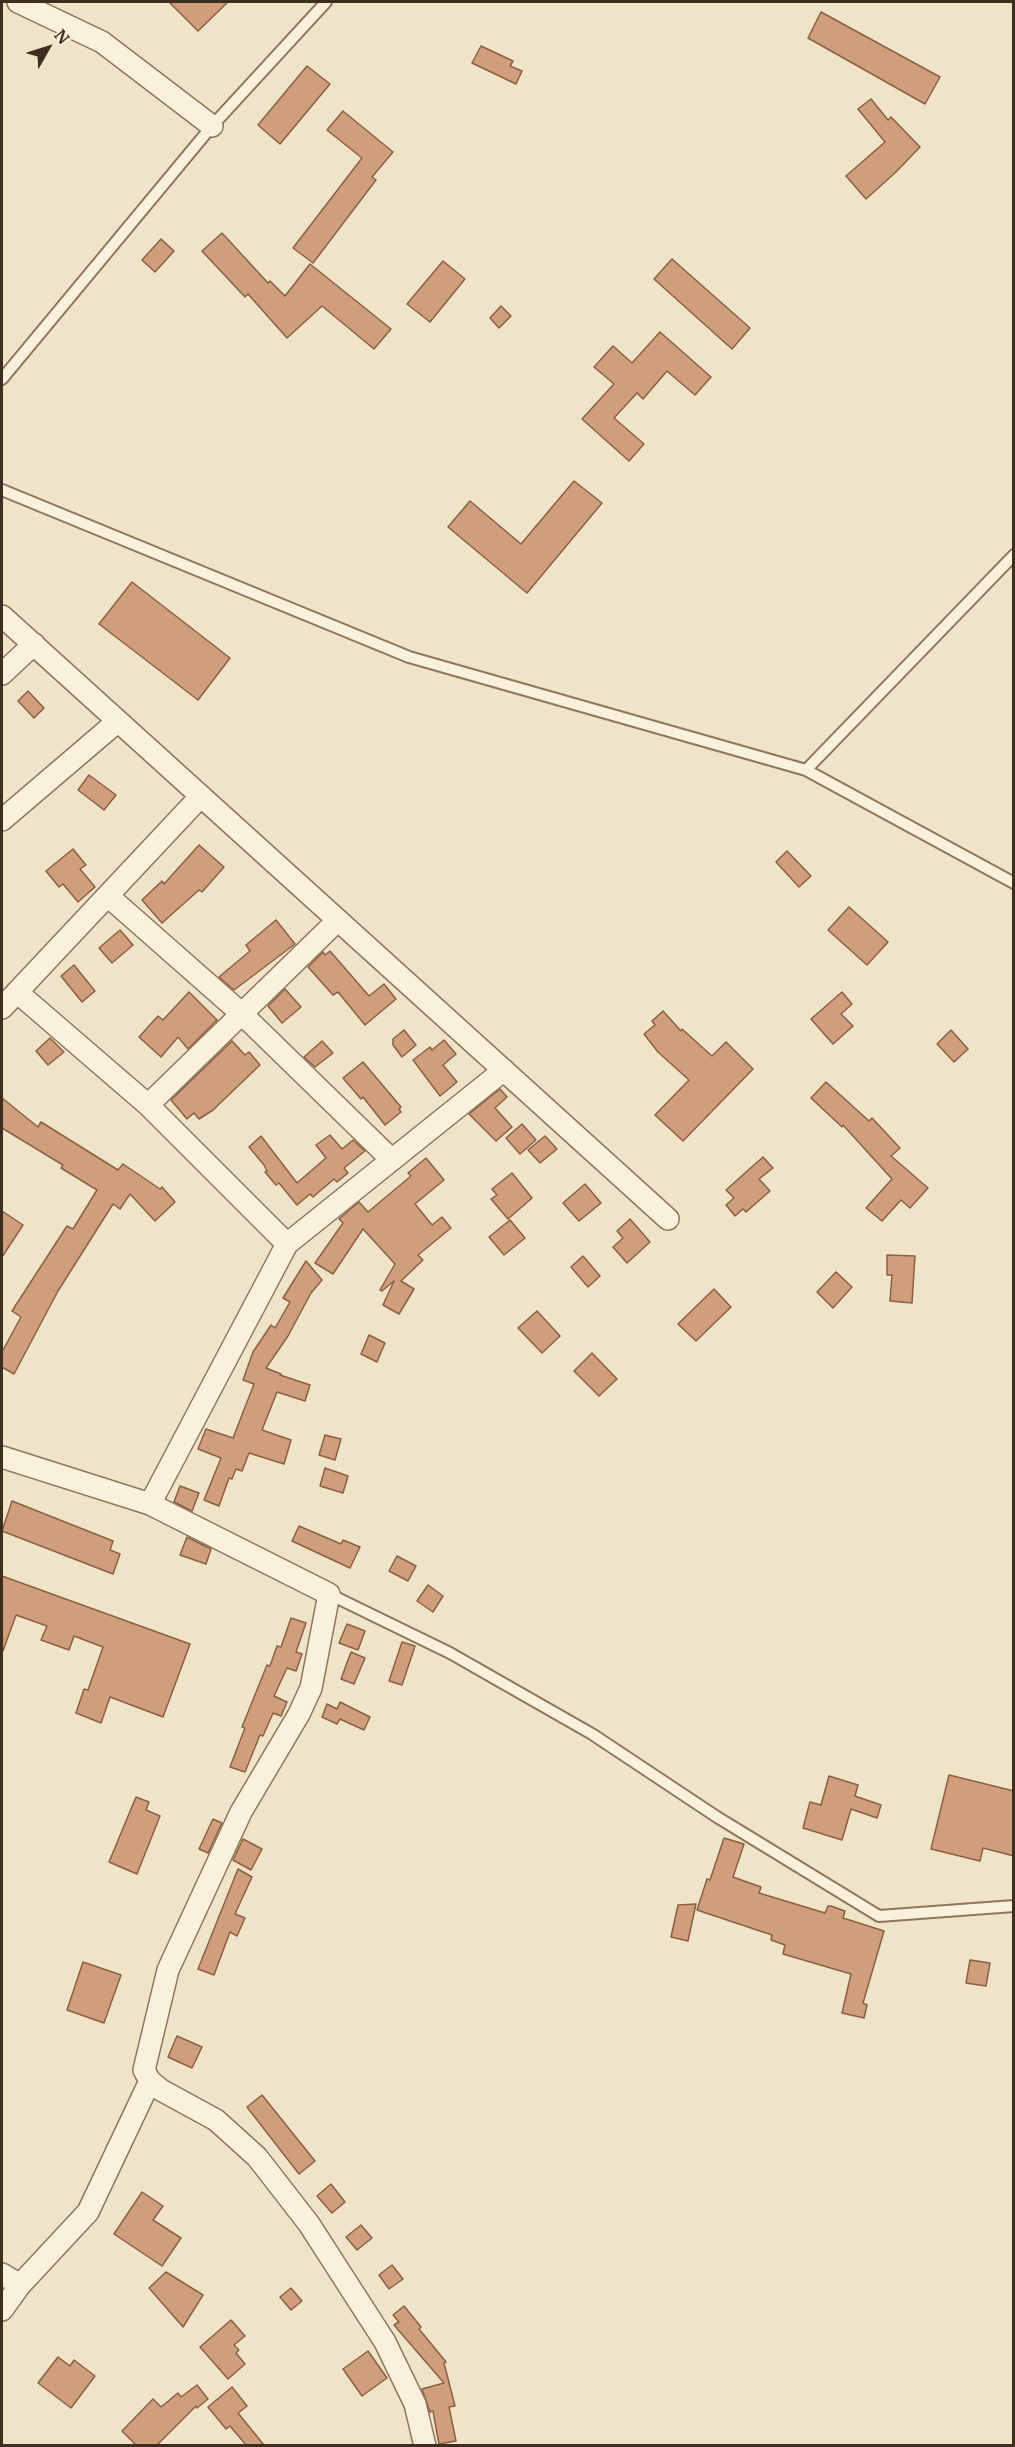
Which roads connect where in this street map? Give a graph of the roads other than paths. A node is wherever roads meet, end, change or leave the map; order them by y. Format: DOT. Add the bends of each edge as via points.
graph roads {
  1 [pos="18,2"];
  2 [pos="326,2"];
  3 [pos="212,126"];
  4 [pos="2,380"];
  5 [pos="2,490"];
  6 [pos="1014,555"];
  7 [pos="2,616"];
  8 [pos="34,644"];
  9 [pos="2,674"];
  10 [pos="118,721"];
  11 [pos="806,770"];
  12 [pos="201,796"];
  13 [pos="2,820"];
  14 [pos="1014,883"];
  15 [pos="108,896"];
  16 [pos="338,920"];
  17 [pos="17,992"];
  18 [pos="2,1008"];
  19 [pos="242,1014"];
  20 [pos="504,1070"];
  21 [pos="148,1105"];
  22 [pos="392,1160"];
  23 [pos="668,1219"];
  24 [pos="287,1244"];
  25 [pos="2,1457"];
  26 [pos="150,1504"];
  27 [pos="328,1594"];
  28 [pos="1014,1906"];
  29 [pos="150,2081"];
  30 [pos="2,2274"];
  31 [pos="20,2285"];
  32 [pos="2,2310"];
  33 [pos="425,2445"];
  1 -- 3 [label="street" via="102,42"];
  2 -- 3 [label="lane"];
  3 -- 4 [label="lane"];
  5 -- 11 [label="lane" via="409,657"];
  6 -- 11 [label="lane"];
  7 -- 8 [label="street"];
  8 -- 9 [label="street"];
  8 -- 10 [label="street"];
  10 -- 12 [label="street"];
  10 -- 13 [label="street"];
  11 -- 14 [label="lane"];
  12 -- 15 [label="street"];
  12 -- 16 [label="street"];
  15 -- 17 [label="street"];
  15 -- 19 [label="street"];
  16 -- 19 [label="street"];
  16 -- 20 [label="street"];
  17 -- 18 [label="street"];
  17 -- 21 [label="street"];
  19 -- 21 [label="street"];
  19 -- 22 [label="street"];
  20 -- 22 [label="street"];
  20 -- 23 [label="street"];
  21 -- 24 [label="street"];
  22 -- 24 [label="street"];
  24 -- 26 [label="street"];
  25 -- 26 [label="street"];
  26 -- 27 [label="street"];
  27 -- 28 [label="lane" via="450,1653 592,1734 717,1817 879,1916"];
  27 -- 29 [label="street" via="311,1688 241,1812 168,1970 144,2070"];
  29 -- 31 [label="street" via="88,2212"];
  29 -- 33 [label="street" via="216,2120 256,2157 309,2224 385,2342 415,2404"];
  30 -- 31 [label="street"];
  31 -- 32 [label="street"];
}
